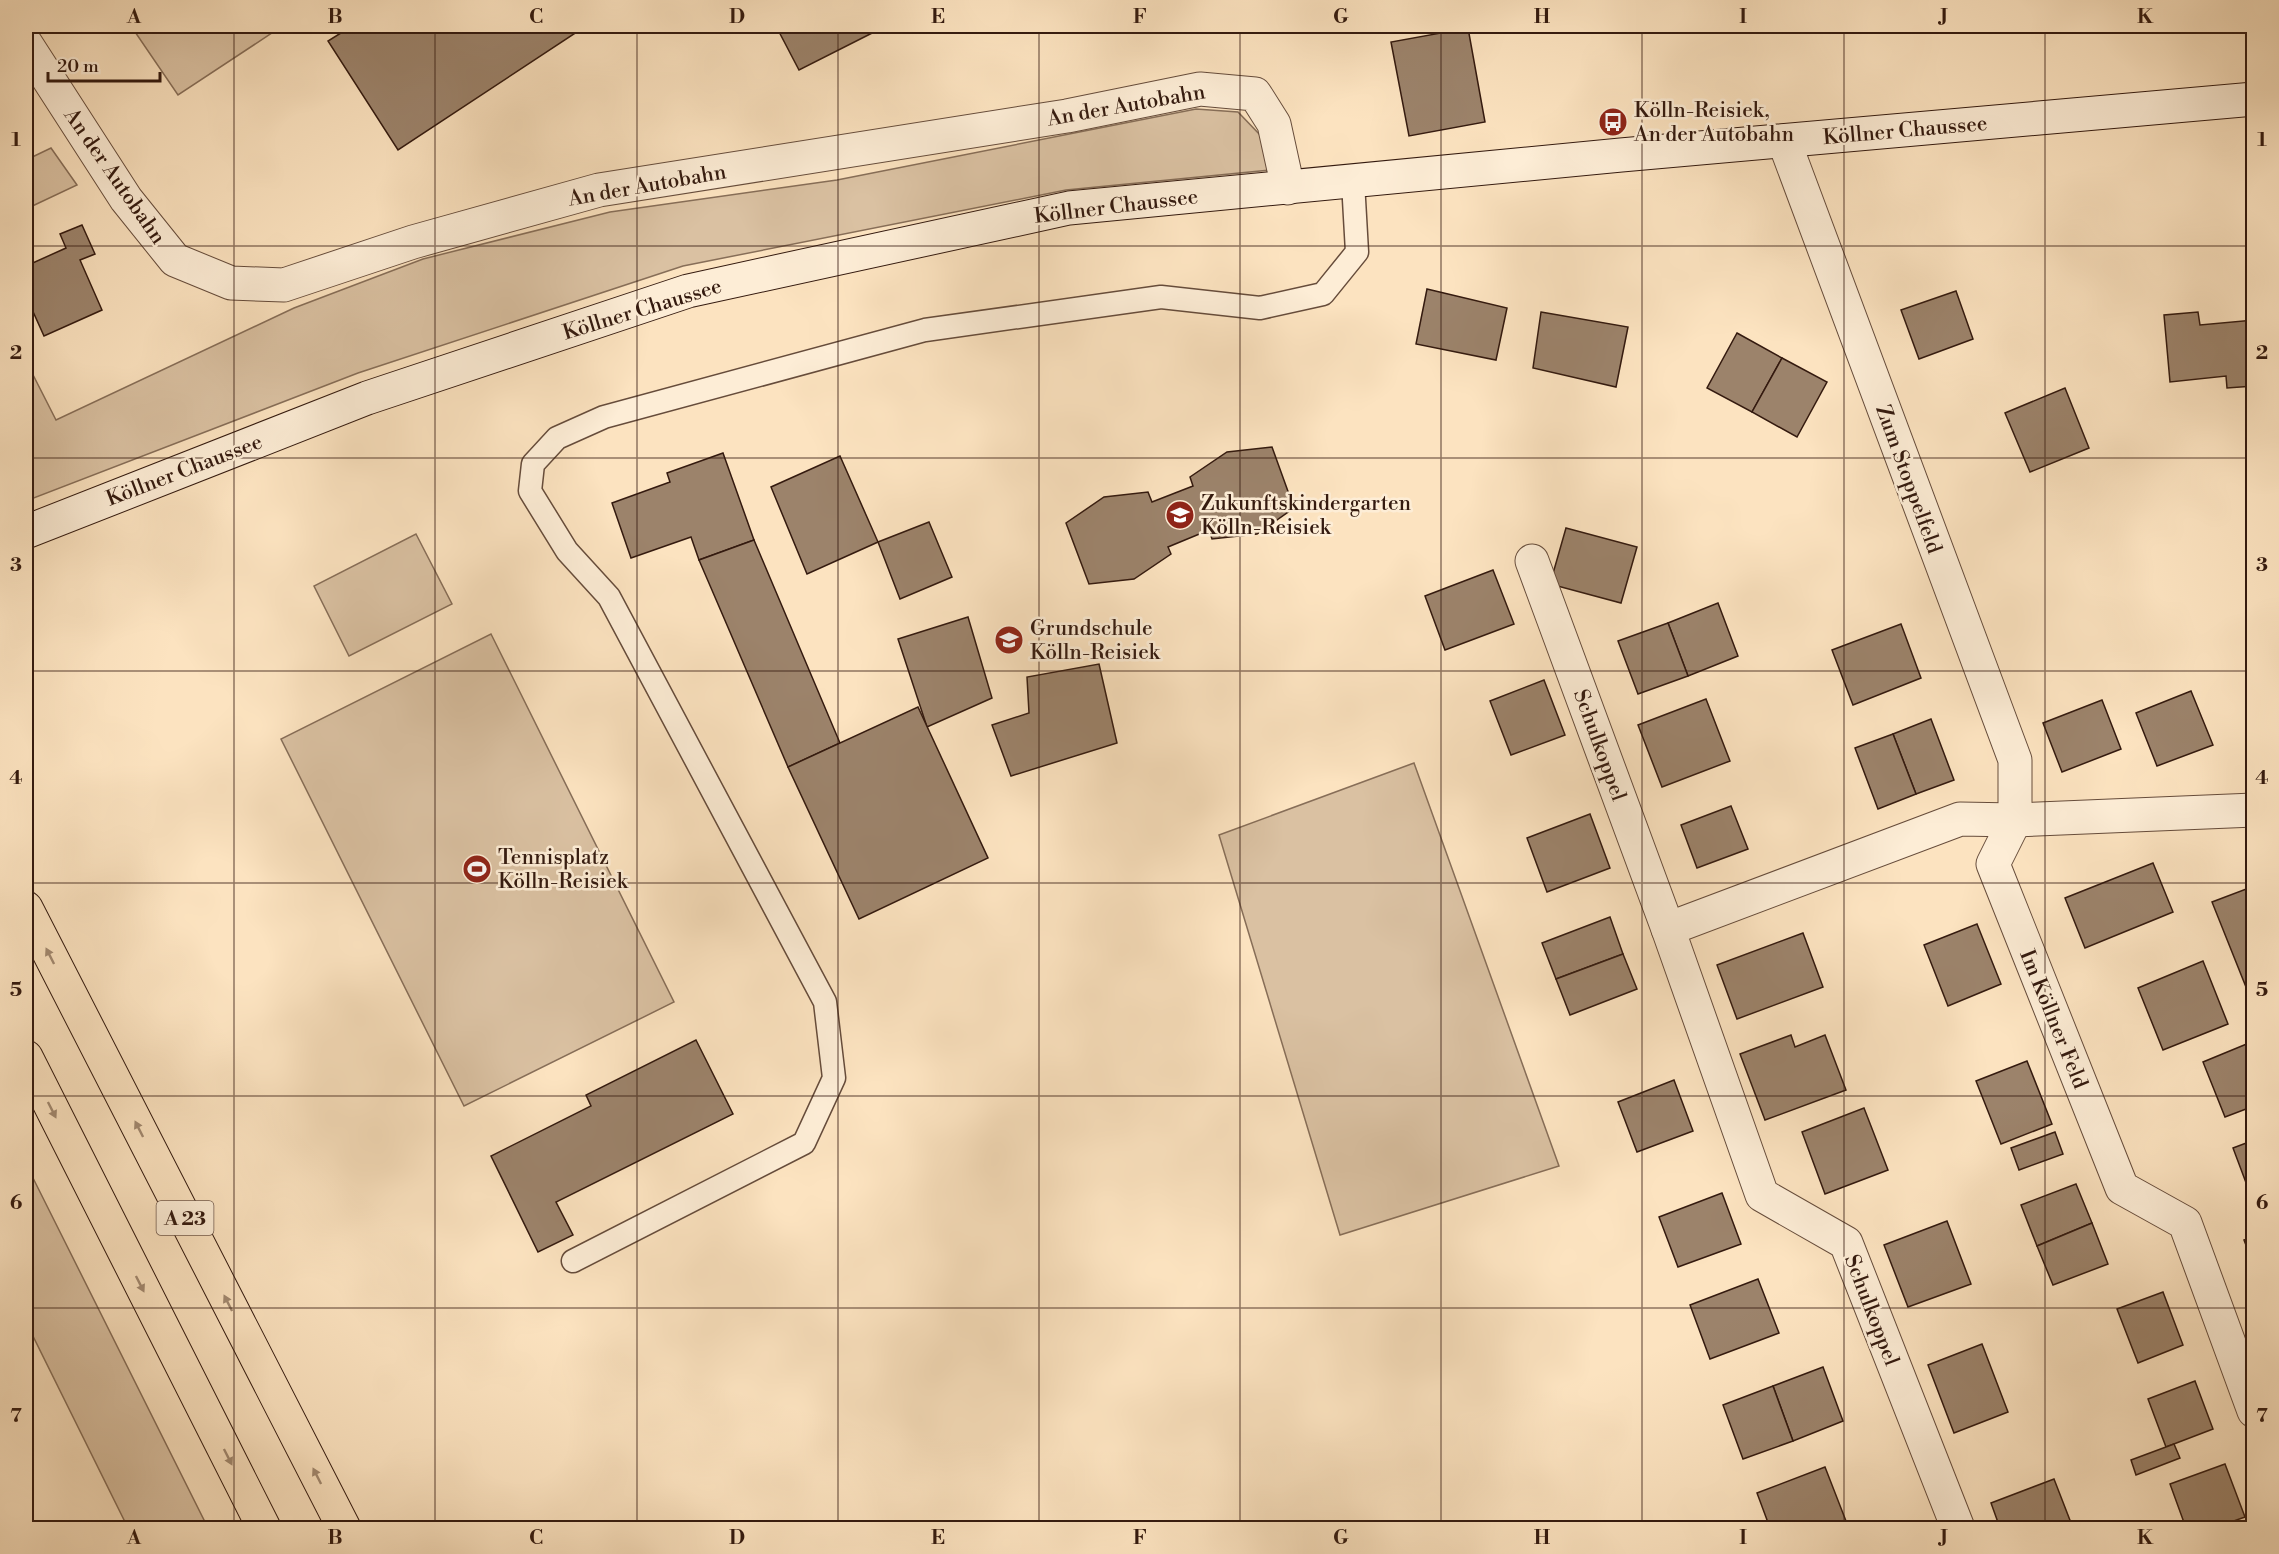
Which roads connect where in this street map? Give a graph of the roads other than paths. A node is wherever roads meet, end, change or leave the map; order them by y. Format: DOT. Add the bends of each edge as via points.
graph roads {
  1 [pos="26,44"];
  2 [pos="2253,99"];
  3 [pos="1784,141"];
  4 [pos="1353,182"];
  5 [pos="1288,188"];
  6 [pos="26,532"];
  7 [pos="1532,561"];
  8 [pos="2253,810"];
  9 [pos="2015,820"];
  10 [pos="26,908"];
  11 [pos="1668,928"];
  12 [pos="26,1058"];
  13 [pos="573,1261"];
  14 [pos="2253,1411"];
  15 [pos="264,1528"];
  16 [pos="344,1528"];
  17 [pos="1958,1528"];
  1 -- 5 [label="street, An der Autobahn" via="126,199 175,260 231,283 284,285 413,242 598,190 1067,116 1200,89 1256,94 1275,124"];
  2 -- 3 [label="street, Köllner Chaussee"];
  3 -- 4 [label="street, Köllner Chaussee"];
  3 -- 9 [label="street, Zum Stoppelfeld" via="2015,760"];
  4 -- 5 [label="street, Köllner Chaussee"];
  4 -- 13 [label="lane" via="1357,252 1323,294 1260,308 1161,297 925,330 604,417 557,438 532,464 530,491 567,551 609,597 825,1002 834,1078 804,1143"];
  5 -- 6 [label="street, Köllner Chaussee" via="1069,208 688,291 367,398"];
  7 -- 11 [label="street, Schulkoppel"];
  8 -- 9 [label="street"];
  9 -- 11 [label="street" via="1960,819"];
  9 -- 14 [label="street, Im Köllner Feld" via="1993,864 2122,1188 2185,1223"];
  16 -- 10 [label="highway, A 23, one-way"];
  11 -- 17 [label="street, Schulkoppel" via="1761,1195 1846,1243"];
  12 -- 15 [label="highway, one-way"];
}
